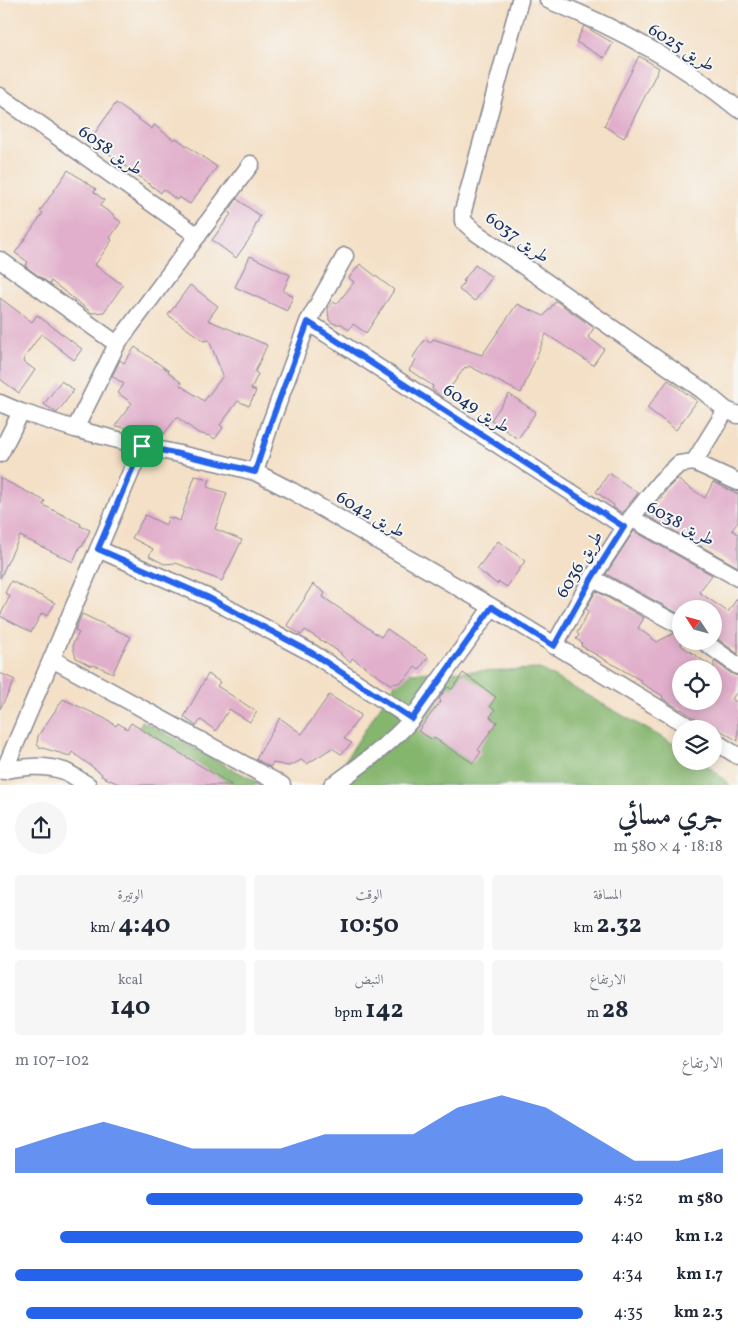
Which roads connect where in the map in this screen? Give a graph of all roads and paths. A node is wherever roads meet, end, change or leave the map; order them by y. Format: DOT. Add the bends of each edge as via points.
graph roads {
  1 [pos="520,0"];
  2 [pos="548,0"];
  3 [pos="0,96"];
  4 [pos="738,109"];
  5 [pos="251,164"];
  6 [pos="198,236"];
  7 [pos="345,256"];
  8 [pos="0,260"];
  9 [pos="308,322"];
  10 [pos="117,344"];
  11 [pos="0,403"];
  12 [pos="20,412"];
  13 [pos="732,413"];
  14 [pos="75,429"];
  15 [pos="142,446"];
  16 [pos="0,454"];
  17 [pos="694,462"];
  18 [pos="255,472"];
  19 [pos="738,482"];
  20 [pos="628,522"];
  21 [pos="98,549"];
  22 [pos="592,578"];
  23 [pos="738,578"];
  24 [pos="492,607"];
  25 [pos="672,621"];
  26 [pos="554,646"];
  27 [pos="716,650"];
  28 [pos="52,659"];
  29 [pos="738,666"];
  30 [pos="412,719"];
  31 [pos="678,720"];
  32 [pos="722,747"];
  33 [pos="738,756"];
  34 [pos="2,771"];
  35 [pos="88,785"];
  36 [pos="282,785"];
  37 [pos="332,785"];
  1 -- 13 [label="street, طريق 6037" via="462,221"];
  2 -- 4 [label="street, طريق 6025" via="616,30 655,52"];
  3 -- 6 [label="street, طريق 6058"];
  5 -- 6 [label="street"];
  6 -- 10 [label="street"];
  7 -- 9 [label="street"];
  8 -- 10 [label="street"];
  9 -- 18 [label="street"];
  9 -- 20 [label="street, طريق 6049"];
  10 -- 14 [label="street"];
  11 -- 12 [label="street, طريق 6042"];
  12 -- 14 [label="street, طريق 6042"];
  12 -- 16 [label="street"];
  13 -- 17 [label="street"];
  14 -- 15 [label="street, طريق 6042"];
  15 -- 18 [label="street, طريق 6042"];
  15 -- 21 [label="street"];
  17 -- 19 [label="street"];
  17 -- 20 [label="street, طريق 6036" via="679,464"];
  18 -- 24 [label="street, طريق 6042"];
  20 -- 22 [label="street, طريق 6036"];
  20 -- 23 [label="street, طريق 6038"];
  21 -- 28 [label="street"];
  21 -- 30 [label="street" via="207,597 312,653"];
  22 -- 25 [label="street"];
  22 -- 26 [label="street, طريق 6036"];
  24 -- 26 [label="street, طريق 6042"];
  24 -- 30 [label="street"];
  26 -- 31 [label="street, طريق 6042"];
  27 -- 29 [label="street"];
  28 -- 34 [label="street"];
  28 -- 36 [label="street"];
  30 -- 37 [label="street" via="391,741"];
  32 -- 33 [label="street"];
  34 -- 35 [label="street" via="42,767 64,771"];
}
